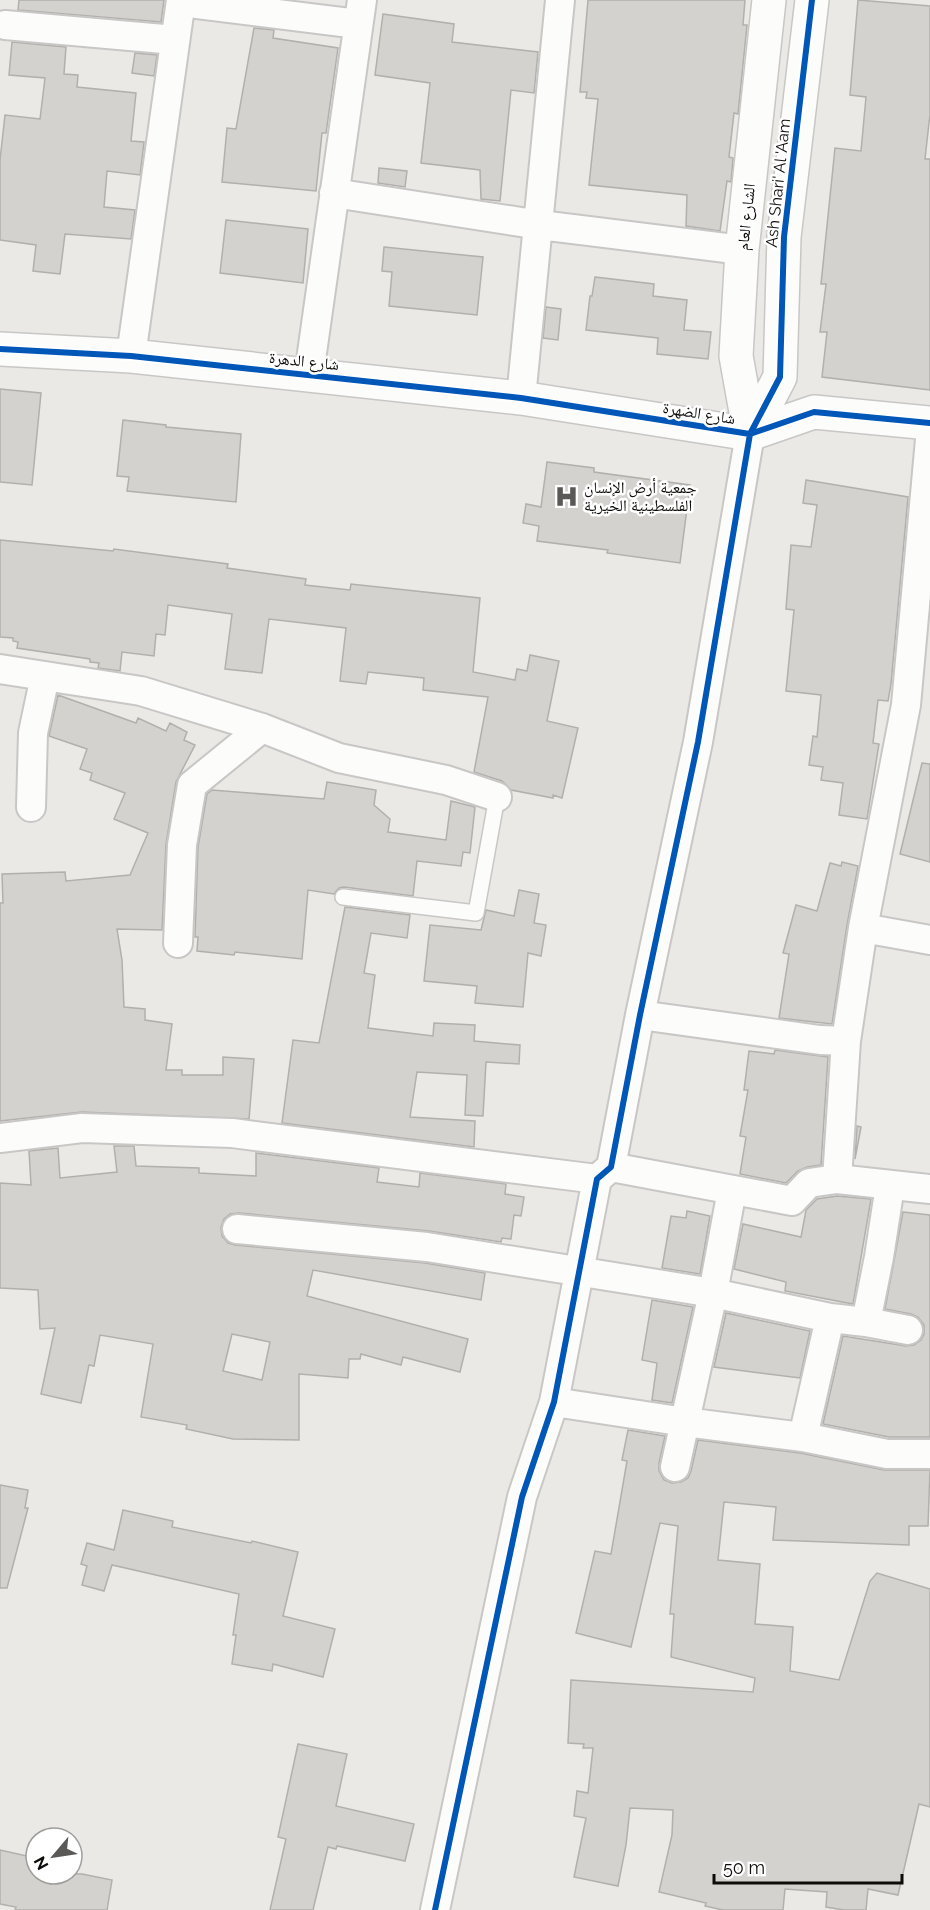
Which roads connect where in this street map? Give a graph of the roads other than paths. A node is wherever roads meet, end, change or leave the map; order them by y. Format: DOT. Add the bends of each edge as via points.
graph roads {
  1 [pos="560,0"];
  2 [pos="769,0"];
  3 [pos="812,0"];
  4 [pos="181,1"];
  5 [pos="360,12"];
  6 [pos="4,18"];
  7 [pos="175,40"];
  8 [pos="334,193"];
  9 [pos="540,225"];
  10 [pos="742,250"];
  11 [pos="0,349"];
  12 [pos="131,356"];
  13 [pos="309,374"];
  14 [pos="521,398"];
  15 [pos="605,410"];
  16 [pos="930,423"];
  17 [pos="750,434"];
  18 [pos="930,439"];
  19 [pos="0,669"];
  20 [pos="45,676"];
  21 [pos="262,728"];
  22 [pos="497,797"];
  23 [pos="31,807"];
  24 [pos="343,897"];
  25 [pos="863,928"];
  26 [pos="930,940"];
  27 [pos="178,942"];
  28 [pos="640,1016"];
  29 [pos="846,1041"];
  30 [pos="0,1138"];
  31 [pos="604,1173"];
  32 [pos="837,1179"];
  33 [pos="890,1186"];
  34 [pos="930,1189"];
  35 [pos="732,1190"];
  36 [pos="237,1229"];
  37 [pos="579,1270"];
  38 [pos="713,1293"];
  39 [pos="830,1318"];
  40 [pos="866,1322"];
  41 [pos="908,1330"];
  42 [pos="554,1402"];
  43 [pos="685,1422"];
  44 [pos="803,1437"];
  45 [pos="930,1454"];
  46 [pos="675,1467"];
  47 [pos="435,1910"];
  1 -- 9 [label="street"];
  2 -- 10 [label="street, الشارع العام"];
  3 -- 17 [label="street, Ash Shari' Al 'Aam" via="784,237 780,377"];
  4 -- 5 [label="street"];
  4 -- 7 [label="street"];
  5 -- 8 [label="street"];
  6 -- 7 [label="street"];
  7 -- 12 [label="street"];
  8 -- 9 [label="street"];
  8 -- 13 [label="street"];
  9 -- 10 [label="street"];
  9 -- 14 [label="street"];
  10 -- 17 [label="street, الشارع العام" via="736,356"];
  11 -- 12 [label="street, شارع الدهرة"];
  12 -- 13 [label="street, شارع الدهرة"];
  13 -- 14 [label="street, شارع الدهرة"];
  14 -- 15 [label="street, شارع الدهرة"];
  15 -- 17 [label="street, شارع الضهرة"];
  16 -- 17 [label="street, شارع الضهرة" via="814,412"];
  17 -- 28 [label="street" via="698,742"];
  18 -- 25 [label="street" via="906,705"];
  19 -- 20 [label="street"];
  20 -- 21 [label="street" via="141,691"];
  20 -- 23 [label="street" via="33,733"];
  21 -- 22 [label="street" via="339,758 446,780"];
  21 -- 27 [label="street" via="192,785 182,845"];
  22 -- 24 [label="lane" via="476,913"];
  25 -- 26 [label="street"];
  25 -- 29 [label="street"];
  28 -- 29 [label="street"];
  28 -- 31 [label="street"];
  29 -- 32 [label="street"];
  30 -- 31 [label="street" via="82,1128 232,1133"];
  31 -- 35 [label="street"];
  31 -- 37 [label="street"];
  32 -- 33 [label="street"];
  32 -- 35 [label="street" via="809,1183 792,1202"];
  33 -- 34 [label="street"];
  33 -- 40 [label="street"];
  35 -- 38 [label="street"];
  36 -- 37 [label="street" via="427,1247"];
  37 -- 38 [label="street"];
  37 -- 42 [label="street"];
  38 -- 39 [label="street"];
  38 -- 43 [label="street"];
  39 -- 40 [label="street"];
  39 -- 44 [label="street"];
  40 -- 41 [label="street"];
  42 -- 43 [label="street"];
  42 -- 47 [label="street" via="522,1497"];
  43 -- 44 [label="street"];
  43 -- 46 [label="street"];
  44 -- 45 [label="street" via="887,1454"];
}
